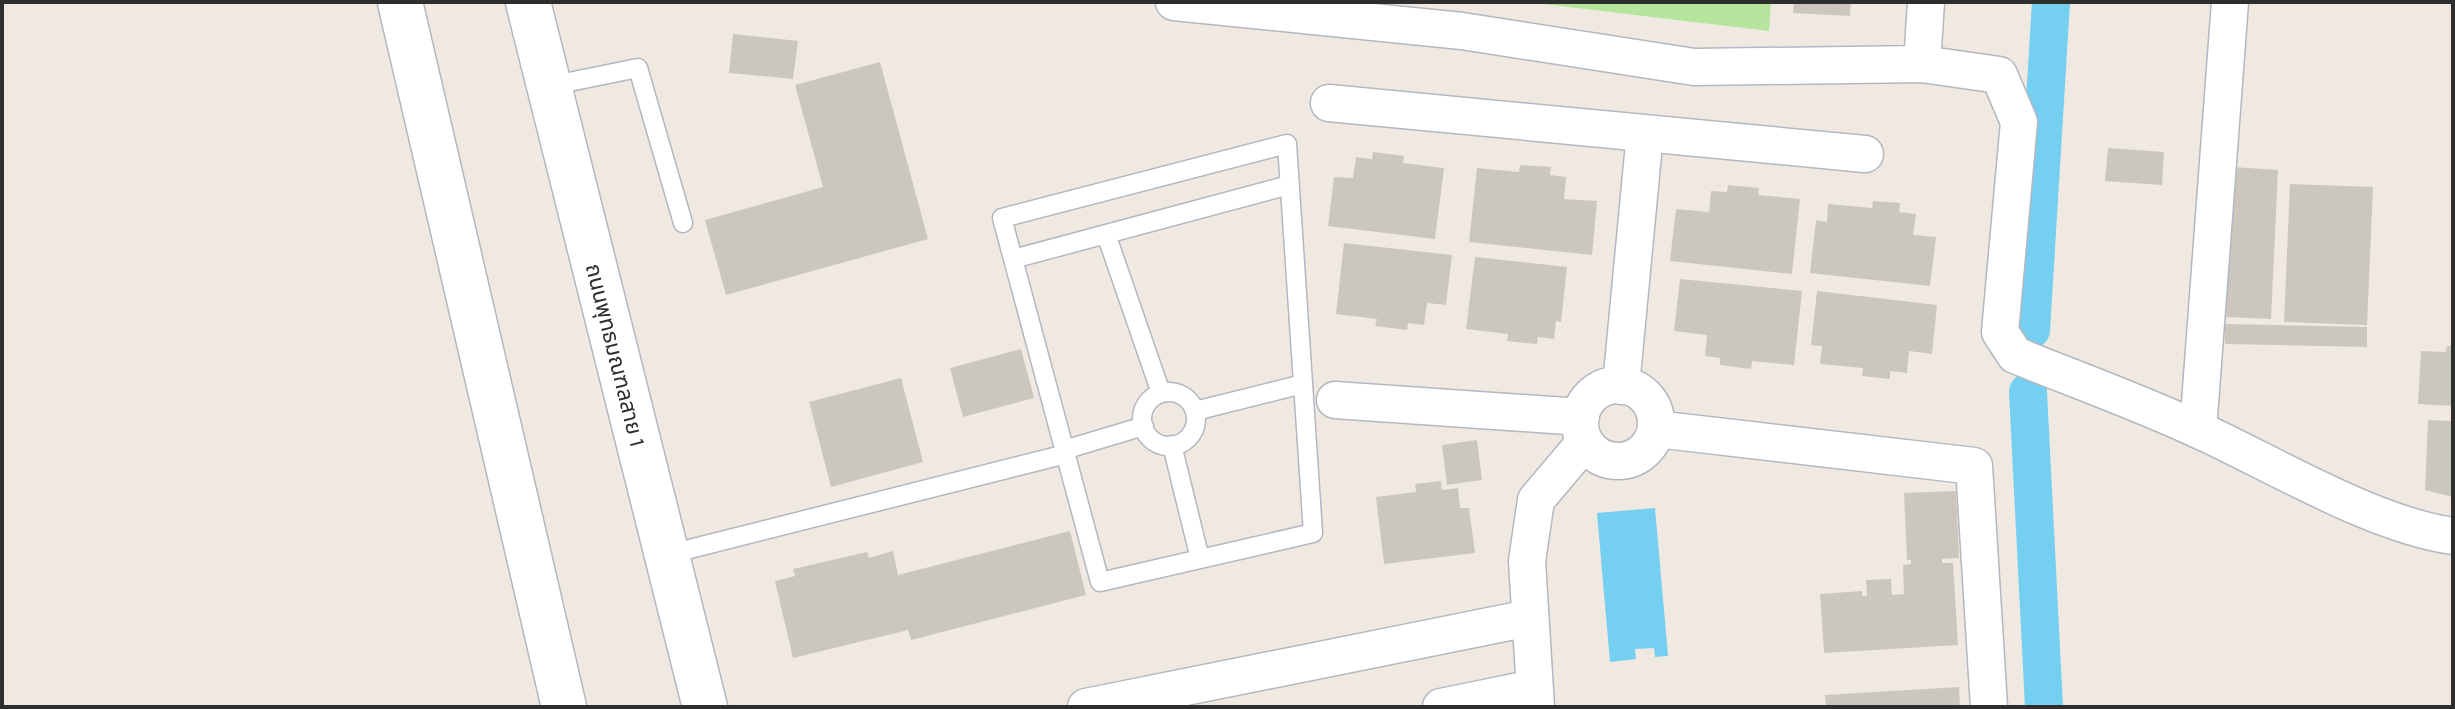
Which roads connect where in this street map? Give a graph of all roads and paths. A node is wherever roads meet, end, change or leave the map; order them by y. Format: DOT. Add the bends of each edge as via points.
graph roads {
  1 [pos="400,2"];
  2 [pos="528,2"];
  3 [pos="1174,2"];
  4 [pos="1926,2"];
  5 [pos="2230,2"];
  6 [pos="1463,16"];
  7 [pos="1922,64"];
  8 [pos="549,86"];
  9 [pos="1329,103"];
  10 [pos="1645,133"];
  11 [pos="1865,154"];
  12 [pos="1289,185"];
  13 [pos="683,223"];
  14 [pos="1106,234"];
  15 [pos="1013,259"];
  16 [pos="1303,384"];
  17 [pos="1621,386"];
  18 [pos="1161,393"];
  19 [pos="1335,400"];
  20 [pos="1195,411"];
  21 [pos="1144,426"];
  22 [pos="1656,429"];
  23 [pos="1583,430"];
  24 [pos="2198,430"];
  25 [pos="1172,445"];
  26 [pos="1065,452"];
  27 [pos="2453,536"];
  28 [pos="666,555"];
  29 [pos="1200,559"];
  30 [pos="1529,618"];
  31 [pos="1535,698"];
  32 [pos="564,707"];
  33 [pos="705,707"];
  34 [pos="1086,707"];
  35 [pos="1441,707"];
  36 [pos="1989,707"];
  1 -- 32 [label="main road"];
  2 -- 8 [label="main road, ถนนพุทธมณฑลสาย 1"];
  3 -- 6 [label="street"];
  4 -- 7 [label="street"];
  5 -- 24 [label="street"];
  6 -- 7 [label="street" via="1694,67"];
  7 -- 24 [label="street" via="1999,75 2019,122 2000,332 2015,355"];
  8 -- 13 [label="lane" via="638,68"];
  8 -- 28 [label="main road, ถนนพุทธมณฑลสาย 1"];
  9 -- 10 [label="street"];
  10 -- 11 [label="street"];
  10 -- 17 [label="street"];
  12 -- 14 [label="lane"];
  12 -- 15 [label="lane" via="1287,144 1002,218"];
  12 -- 16 [label="lane"];
  14 -- 15 [label="lane"];
  14 -- 18 [label="lane"];
  15 -- 26 [label="lane"];
  16 -- 20 [label="lane"];
  16 -- 29 [label="lane" via="1313,533"];
  17 -- 22 [label="street" via="1647,398"];
  17 -- 23 [label="street" via="1593,396"];
  18 -- 20 [label="lane" via="1183,395"];
  18 -- 21 [label="lane" via="1145,407"];
  19 -- 23 [label="street"];
  20 -- 25 [label="lane" via="1192,433"];
  21 -- 25 [label="lane" via="1152,439"];
  21 -- 26 [label="lane"];
  22 -- 23 [label="street" via="1645,450 1625,461 1602,458"];
  22 -- 36 [label="street" via="1974,466"];
  23 -- 30 [label="street" via="1536,500 1527,561"];
  24 -- 27 [label="street" via="2335,496 2431,533"];
  25 -- 29 [label="lane"];
  26 -- 28 [label="lane"];
  26 -- 29 [label="lane" via="1100,582"];
  28 -- 33 [label="main road, ถนนพุทธมณฑลสาย 1"];
  30 -- 31 [label="street"];
  30 -- 34 [label="street"];
  31 -- 35 [label="street"];
}
